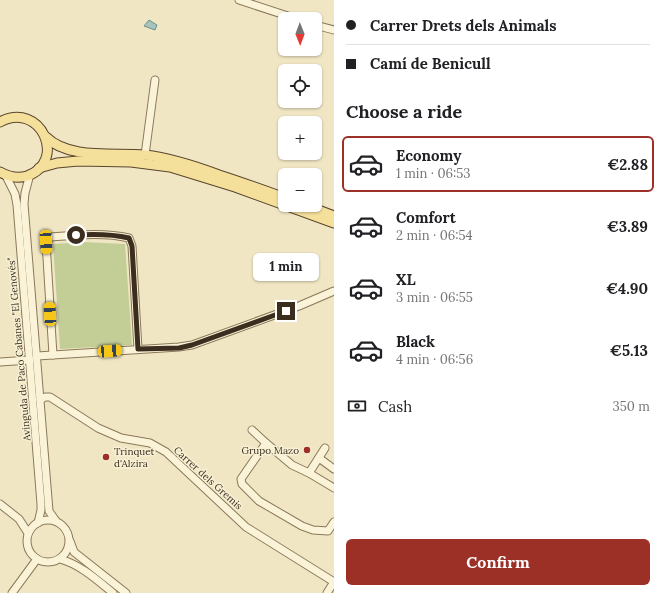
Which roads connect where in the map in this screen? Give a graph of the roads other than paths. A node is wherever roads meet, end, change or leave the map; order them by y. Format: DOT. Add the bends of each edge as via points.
graph roads {
  1 [pos="239,0"];
  2 [pos="278,13"];
  3 [pos="322,27"];
  4 [pos="334,30"];
  5 [pos="155,80"];
  6 [pos="2,119"];
  7 [pos="46,137"];
  8 [pos="145,155"];
  9 [pos="39,168"];
  10 [pos="3,174"];
  11 [pos="30,174"];
  12 [pos="278,196"];
  13 [pos="322,211"];
  14 [pos="334,216"];
  15 [pos="334,223"];
  16 [pos="334,291"];
  17 [pos="138,349"];
  18 [pos="53,355"];
  19 [pos="37,356"];
  20 [pos="30,360"];
  21 [pos="0,362"];
  22 [pos="40,400"];
  23 [pos="252,430"];
  24 [pos="266,443"];
  25 [pos="325,448"];
  26 [pos="318,458"];
  27 [pos="334,470"];
  28 [pos="309,473"];
  29 [pos="334,488"];
  30 [pos="0,504"];
  31 [pos="19,519"];
  32 [pos="56,521"];
  33 [pos="334,522"];
  34 [pos="37,524"];
  35 [pos="28,534"];
  36 [pos="70,541"];
  37 [pos="37,559"];
  38 [pos="60,559"];
  39 [pos="334,582"];
  40 [pos="330,592"];
  41 [pos="12,593"];
  42 [pos="113,593"];
  43 [pos="126,593"];
  1 -- 2 [label="street"];
  3 -- 4 [label="street"];
  5 -- 8 [label="street"];
  6 -- 7 [label="main road" via="19,117 31,121"];
  7 -- 8 [label="main road" via="52,143 69,150"];
  7 -- 9 [label="main road" via="46,154"];
  8 -- 12 [label="main road" via="188,164"];
  9 -- 11 [label="main road"];
  9 -- 15 [label="main road" via="78,161 131,162 170,167 235,187"];
  10 -- 11 [label="main road" via="18,177"];
  10 -- 20 [label="street, Avinguda de Paco Cabanes \"El Genovés\"" via="16,194"];
  11 -- 19 [label="street, Avinguda de Paco Cabanes \"El Genovés\"" via="24,204"];
  13 -- 14 [label="main road"];
  16 -- 17 [label="street" via="192,345 179,348"];
  17 -- 18 [label="street"];
  17 -- 18 [label="street" via="132,246 129,238 88,235 51,237 46,242"];
  18 -- 19 [label="street"];
  19 -- 22 [label="street, Avinguda de Paco Cabanes \"El Genovés\""];
  20 -- 21 [label="street"];
  20 -- 34 [label="street, Avinguda de Paco Cabanes \"El Genovés\"" via="41,504"];
  22 -- 32 [label="street, Avinguda de Paco Cabanes \"El Genovés\"" via="50,511"];
  22 -- 39 [label="street, Carrer dels Gremis" via="50,397 98,428 120,438 150,443 166,452 246,527"];
  23 -- 24 [label="street"];
  24 -- 28 [label="street" via="292,465"];
  24 -- 33 [label="street" via="242,479 242,484 259,501 302,526 328,531"];
  25 -- 26 [label="street"];
  26 -- 27 [label="street"];
  26 -- 28 [label="street"];
  28 -- 29 [label="street"];
  30 -- 31 [label="street"];
  31 -- 34 [label="street"];
  31 -- 35 [label="street"];
  32 -- 34 [label="street" via="45,520"];
  32 -- 36 [label="street" via="63,526"];
  34 -- 35 [label="street"];
  35 -- 37 [label="street" via="30,552"];
  36 -- 38 [label="street" via="68,549"];
  36 -- 43 [label="street" via="74,552"];
  37 -- 38 [label="street" via="46,562"];
  37 -- 41 [label="street"];
  38 -- 42 [label="street" via="78,566"];
  39 -- 40 [label="street"];
}
